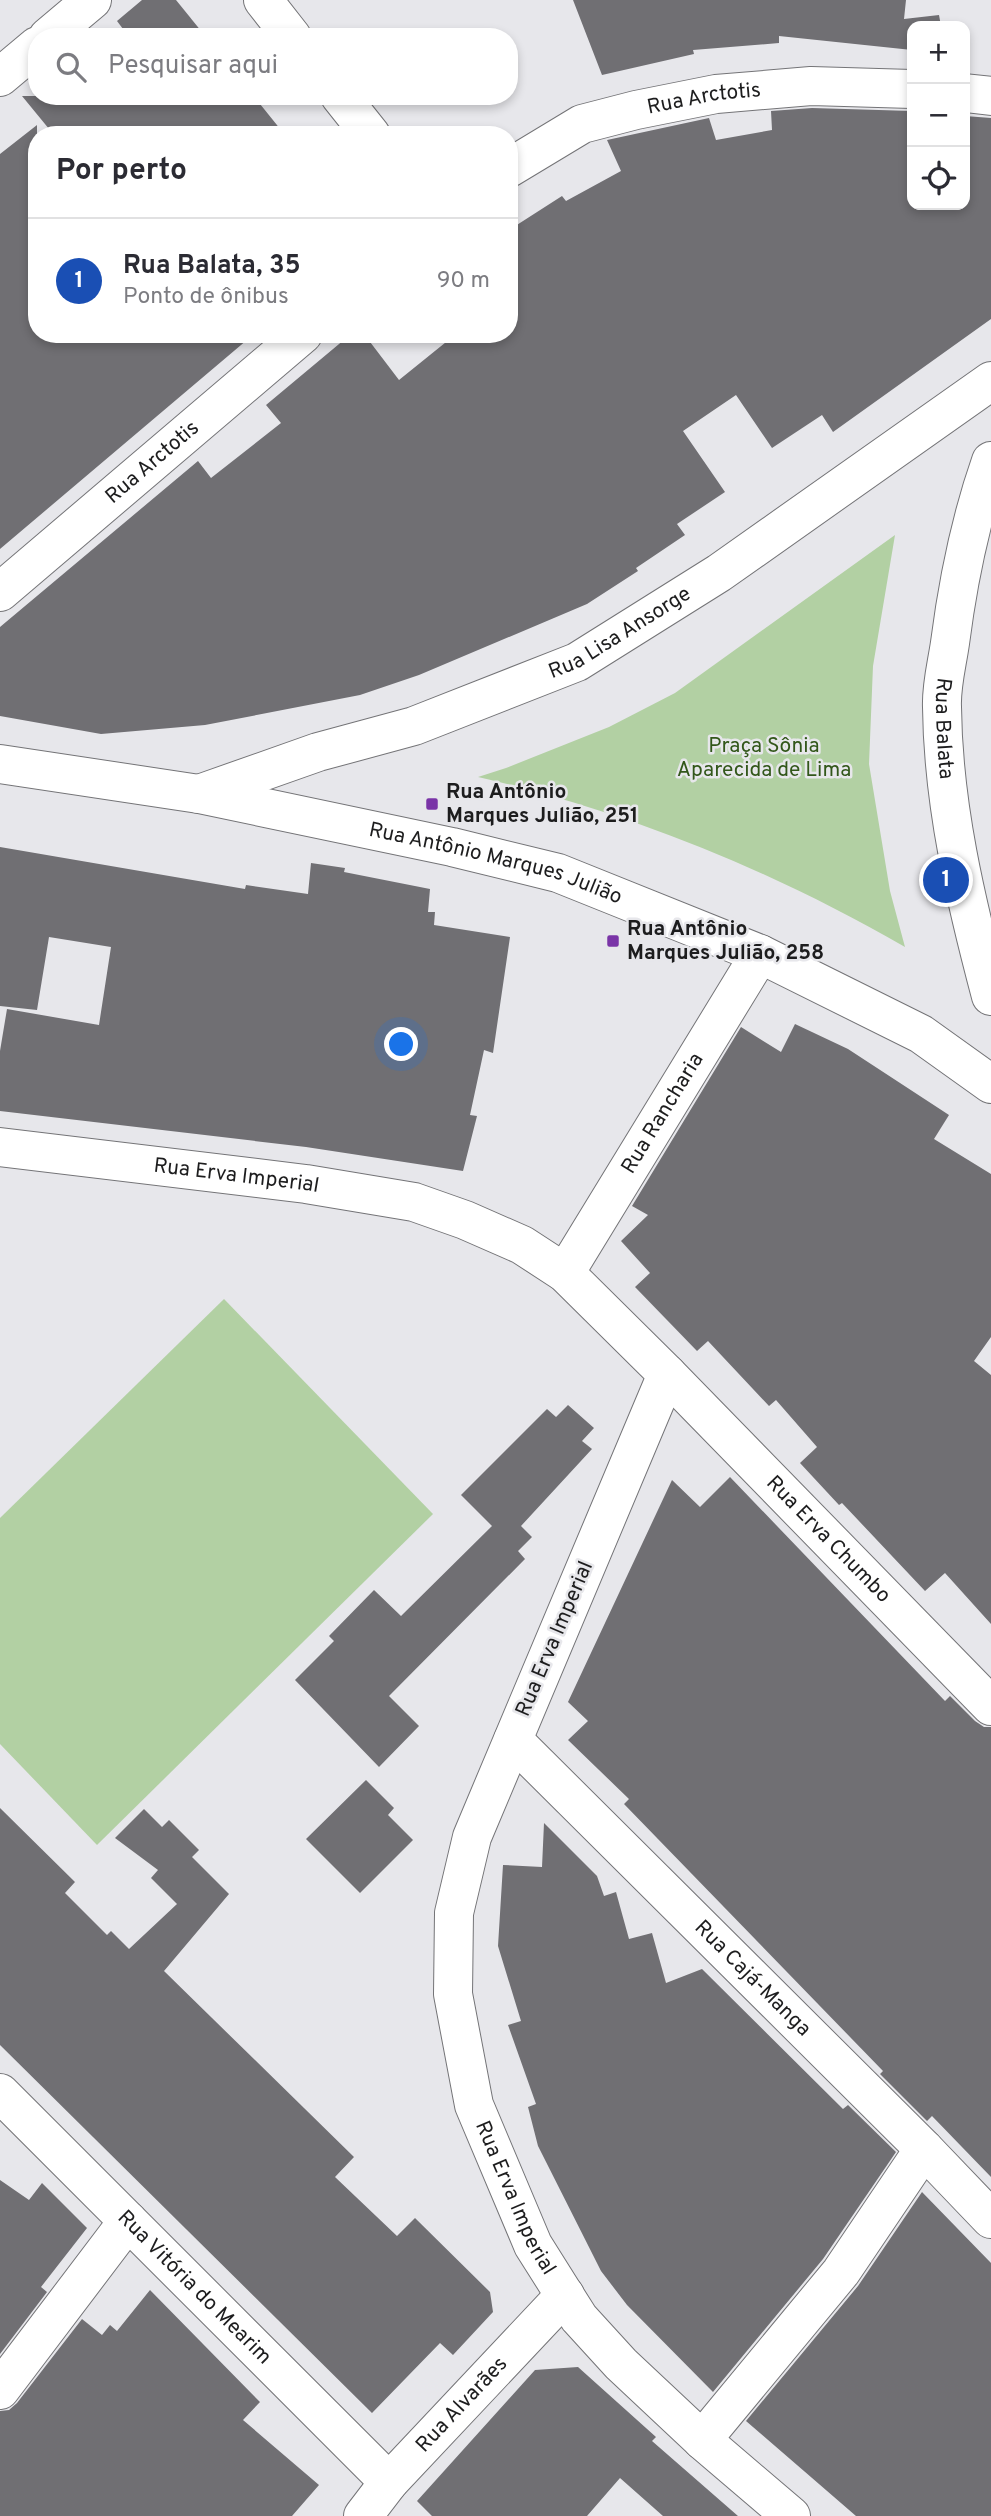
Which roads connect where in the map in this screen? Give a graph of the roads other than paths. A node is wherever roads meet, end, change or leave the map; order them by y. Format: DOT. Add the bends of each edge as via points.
graph roads {
  1 [pos="92,0"];
  2 [pos="263,0"];
  3 [pos="59,28"];
  4 [pos="285,28"];
  5 [pos="28,54"];
  6 [pos="0,77"];
  7 [pos="907,89"];
  8 [pos="970,94"];
  9 [pos="991,96"];
  10 [pos="347,105"];
  11 [pos="364,126"];
  12 [pos="518,162"];
  13 [pos="292,343"];
  14 [pos="991,381"];
  15 [pos="991,461"];
  16 [pos="0,592"];
  17 [pos="0,764"];
  18 [pos="199,794"];
  19 [pos="760,954"];
  20 [pos="991,996"];
  21 [pos="991,1084"];
  22 [pos="0,1147"];
  23 [pos="565,1273"];
  24 [pos="667,1374"];
  25 [pos="991,1706"];
  26 [pos="513,1740"];
  27 [pos="0,2093"];
  28 [pos="924,2150"];
  29 [pos="991,2220"];
  30 [pos="128,2221"];
  31 [pos="565,2295"];
  32 [pos="0,2390"];
  33 [pos="702,2440"];
  34 [pos="389,2483"];
  35 [pos="784,2514"];
  36 [pos="363,2516"];
  1 -- 3 [label="street"];
  2 -- 4 [label="street"];
  5 -- 6 [label="street"];
  7 -- 12 [label="street, Rua Arctotis" via="811,86 716,94 582,124"];
  8 -- 9 [label="street"];
  10 -- 11 [label="street"];
  13 -- 16 [label="street, Rua Arctotis"];
  14 -- 18 [label="street, Rua Lisa Ansorge" via="719,573 577,662 414,726 318,752"];
  15 -- 20 [label="street, Rua Balata" via="958,584 941,704 947,796"];
  17 -- 18 [label="street, Rua Antônio Marques Julião"];
  18 -- 19 [label="street, Rua Antônio Marques Julião" via="558,873"];
  19 -- 21 [label="street, Rua Antônio Marques Julião" via="921,1034"];
  19 -- 23 [label="street, Rua Rancharia"];
  22 -- 23 [label="street, Rua Erva Imperial" via="306,1184 414,1202 522,1245"];
  23 -- 24 [label="street, Rua Erva Imperial"];
  24 -- 25 [label="street, Rua Erva Chumbo" via="855,1550"];
  24 -- 26 [label="street, Rua Erva Imperial"];
  26 -- 28 [label="street, Rua Cajá-Manga"];
  26 -- 31 [label="street, Rua Erva Imperial" via="469,1849 454,1913 453,1994 474,2105 533,2245"];
  27 -- 30 [label="street, Rua Vitória do Mearim"];
  28 -- 29 [label="street, Rua Cajá-Manga"];
  28 -- 33 [label="street" via="841,2272"];
  30 -- 32 [label="street"];
  30 -- 34 [label="street, Rua Vitória do Mearim"];
  31 -- 33 [label="street, Rua Erva Imperial" via="579,2318 621,2364"];
  31 -- 34 [label="street, Rua Alvarães"];
  33 -- 35 [label="street, Rua Erva Imperial"];
  34 -- 36 [label="street, Rua Alvarães"];
}
